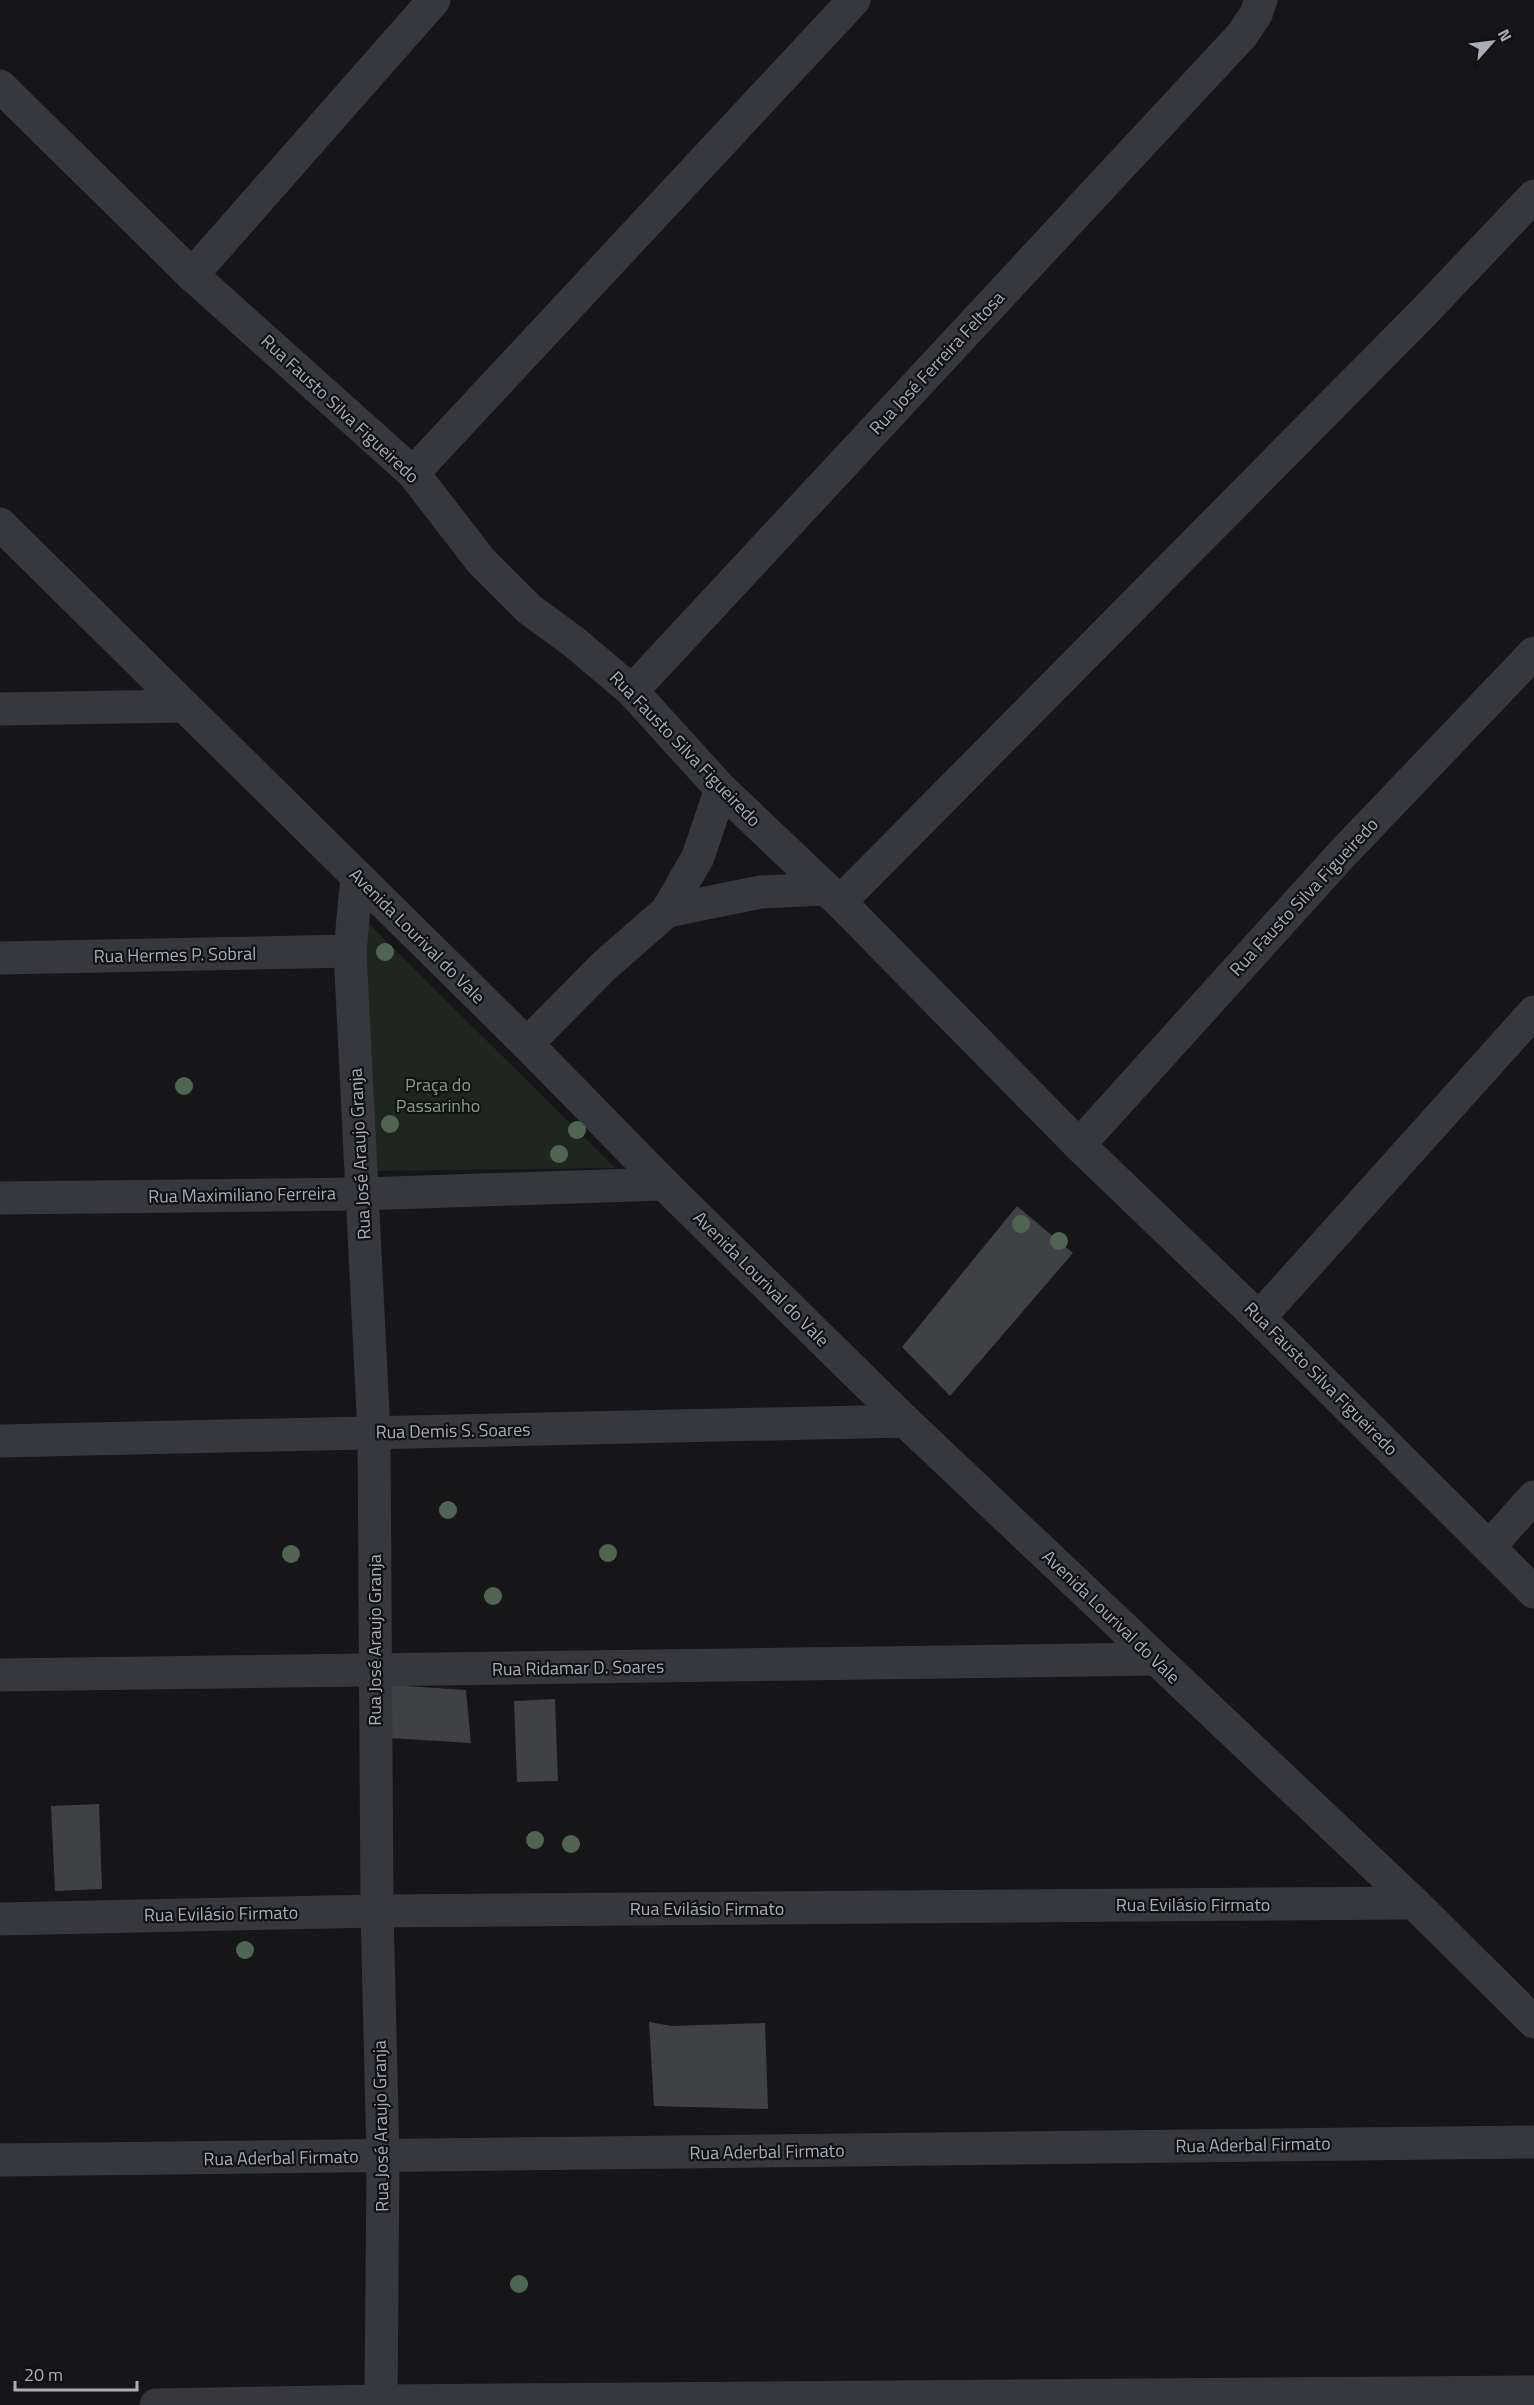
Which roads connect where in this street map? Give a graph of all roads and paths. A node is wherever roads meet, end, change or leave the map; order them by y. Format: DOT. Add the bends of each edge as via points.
graph roads {
  1 [pos="434,0"];
  2 [pos="854,0"];
  3 [pos="1261,0"];
  4 [pos="0,86"];
  5 [pos="1534,196"];
  6 [pos="192,274"];
  7 [pos="413,472"];
  8 [pos="0,524"];
  9 [pos="1534,653"];
  10 [pos="632,691"];
  11 [pos="184,706"];
  12 [pos="0,709"];
  13 [pos="721,789"];
  14 [pos="357,876"];
  15 [pos="833,896"];
  16 [pos="667,911"];
  17 [pos="350,951"];
  18 [pos="0,958"];
  19 [pos="1534,1012"];
  20 [pos="527,1044"];
  21 [pos="1079,1145"];
  22 [pos="664,1184"];
  23 [pos="362,1194"];
  24 [pos="0,1198"];
  25 [pos="1259,1318"];
  26 [pos="905,1421"];
  27 [pos="374,1433"];
  28 [pos="0,1441"];
  29 [pos="1534,1497"];
  30 [pos="1490,1546"];
  31 [pos="1534,1592"];
  32 [pos="1155,1659"];
  33 [pos="374,1671"];
  34 [pos="0,1675"];
  35 [pos="1414,1903"];
  36 [pos="377,1911"];
  37 [pos="0,1919"];
  38 [pos="1534,2022"];
  39 [pos="1534,2142"];
  40 [pos="383,2157"];
  41 [pos="0,2160"];
  42 [pos="1534,2392"];
  43 [pos="381,2403"];
  44 [pos="156,2405"];
  1 -- 6 [label="street"];
  2 -- 7 [label="street"];
  3 -- 10 [label="street, Rua José Ferreira Feltosa" via="1242,35"];
  4 -- 6 [label="street, Rua Fausto Silva Figueiredo"];
  5 -- 15 [label="street" via="1423,313"];
  6 -- 7 [label="street, Rua Fausto Silva Figueiredo"];
  7 -- 10 [label="street, Rua Fausto Silva Figueiredo" via="481,561 529,609"];
  8 -- 11 [label="street, Avenida Lourival do Vale"];
  9 -- 21 [label="street, Rua Fausto Silva Figueiredo" via="1342,854"];
  10 -- 13 [label="street, Rua Fausto Silva Figueiredo"];
  11 -- 12 [label="street"];
  11 -- 14 [label="street, Avenida Lourival do Vale"];
  13 -- 15 [label="street, Rua Fausto Silva Figueiredo"];
  13 -- 16 [label="street" via="698,857"];
  14 -- 17 [label="street, Rua José Araujo Granja"];
  14 -- 20 [label="street, Avenida Lourival do Vale"];
  15 -- 16 [label="street" via="761,892"];
  15 -- 21 [label="street, Rua Fausto Silva Figueiredo"];
  16 -- 20 [label="street" via="604,966"];
  17 -- 18 [label="street, Rua Hermes P. Sobral"];
  17 -- 23 [label="street, Rua José Araujo Granja"];
  19 -- 25 [label="street"];
  20 -- 22 [label="street, Avenida Lourival do Vale"];
  21 -- 25 [label="street, Rua Fausto Silva Figueiredo"];
  22 -- 23 [label="street, Rua Maximiliano Ferreira"];
  22 -- 26 [label="street, Avenida Lourival do Vale"];
  23 -- 24 [label="street, Rua Maximiliano Ferreira"];
  23 -- 27 [label="street, Rua José Araujo Granja"];
  25 -- 30 [label="street, Rua Fausto Silva Figueiredo"];
  26 -- 27 [label="street, Rua Demis S. Soares"];
  26 -- 32 [label="street, Avenida Lourival do Vale"];
  27 -- 28 [label="street, Rua Demis S. Soares"];
  27 -- 33 [label="street, Rua José Araujo Granja"];
  29 -- 30 [label="street"];
  30 -- 31 [label="street, Rua Fausto Silva Figueiredo"];
  32 -- 33 [label="street, Rua Ridamar D. Soares"];
  32 -- 35 [label="street, Avenida Lourival do Vale"];
  33 -- 34 [label="street, Rua Ridamar D. Soares"];
  33 -- 36 [label="street, Rua José Araujo Granja"];
  35 -- 36 [label="street, Rua Evilásio Firmato"];
  35 -- 38 [label="street, Avenida Lourival do Vale"];
  36 -- 37 [label="street, Rua Evilásio Firmato"];
  36 -- 40 [label="street, Rua José Araujo Granja"];
  39 -- 40 [label="street, Rua Aderbal Firmato"];
  40 -- 41 [label="street, Rua Aderbal Firmato"];
  40 -- 43 [label="street, Rua José Araujo Granja"];
  42 -- 43 [label="street"];
  43 -- 44 [label="street"];
}
